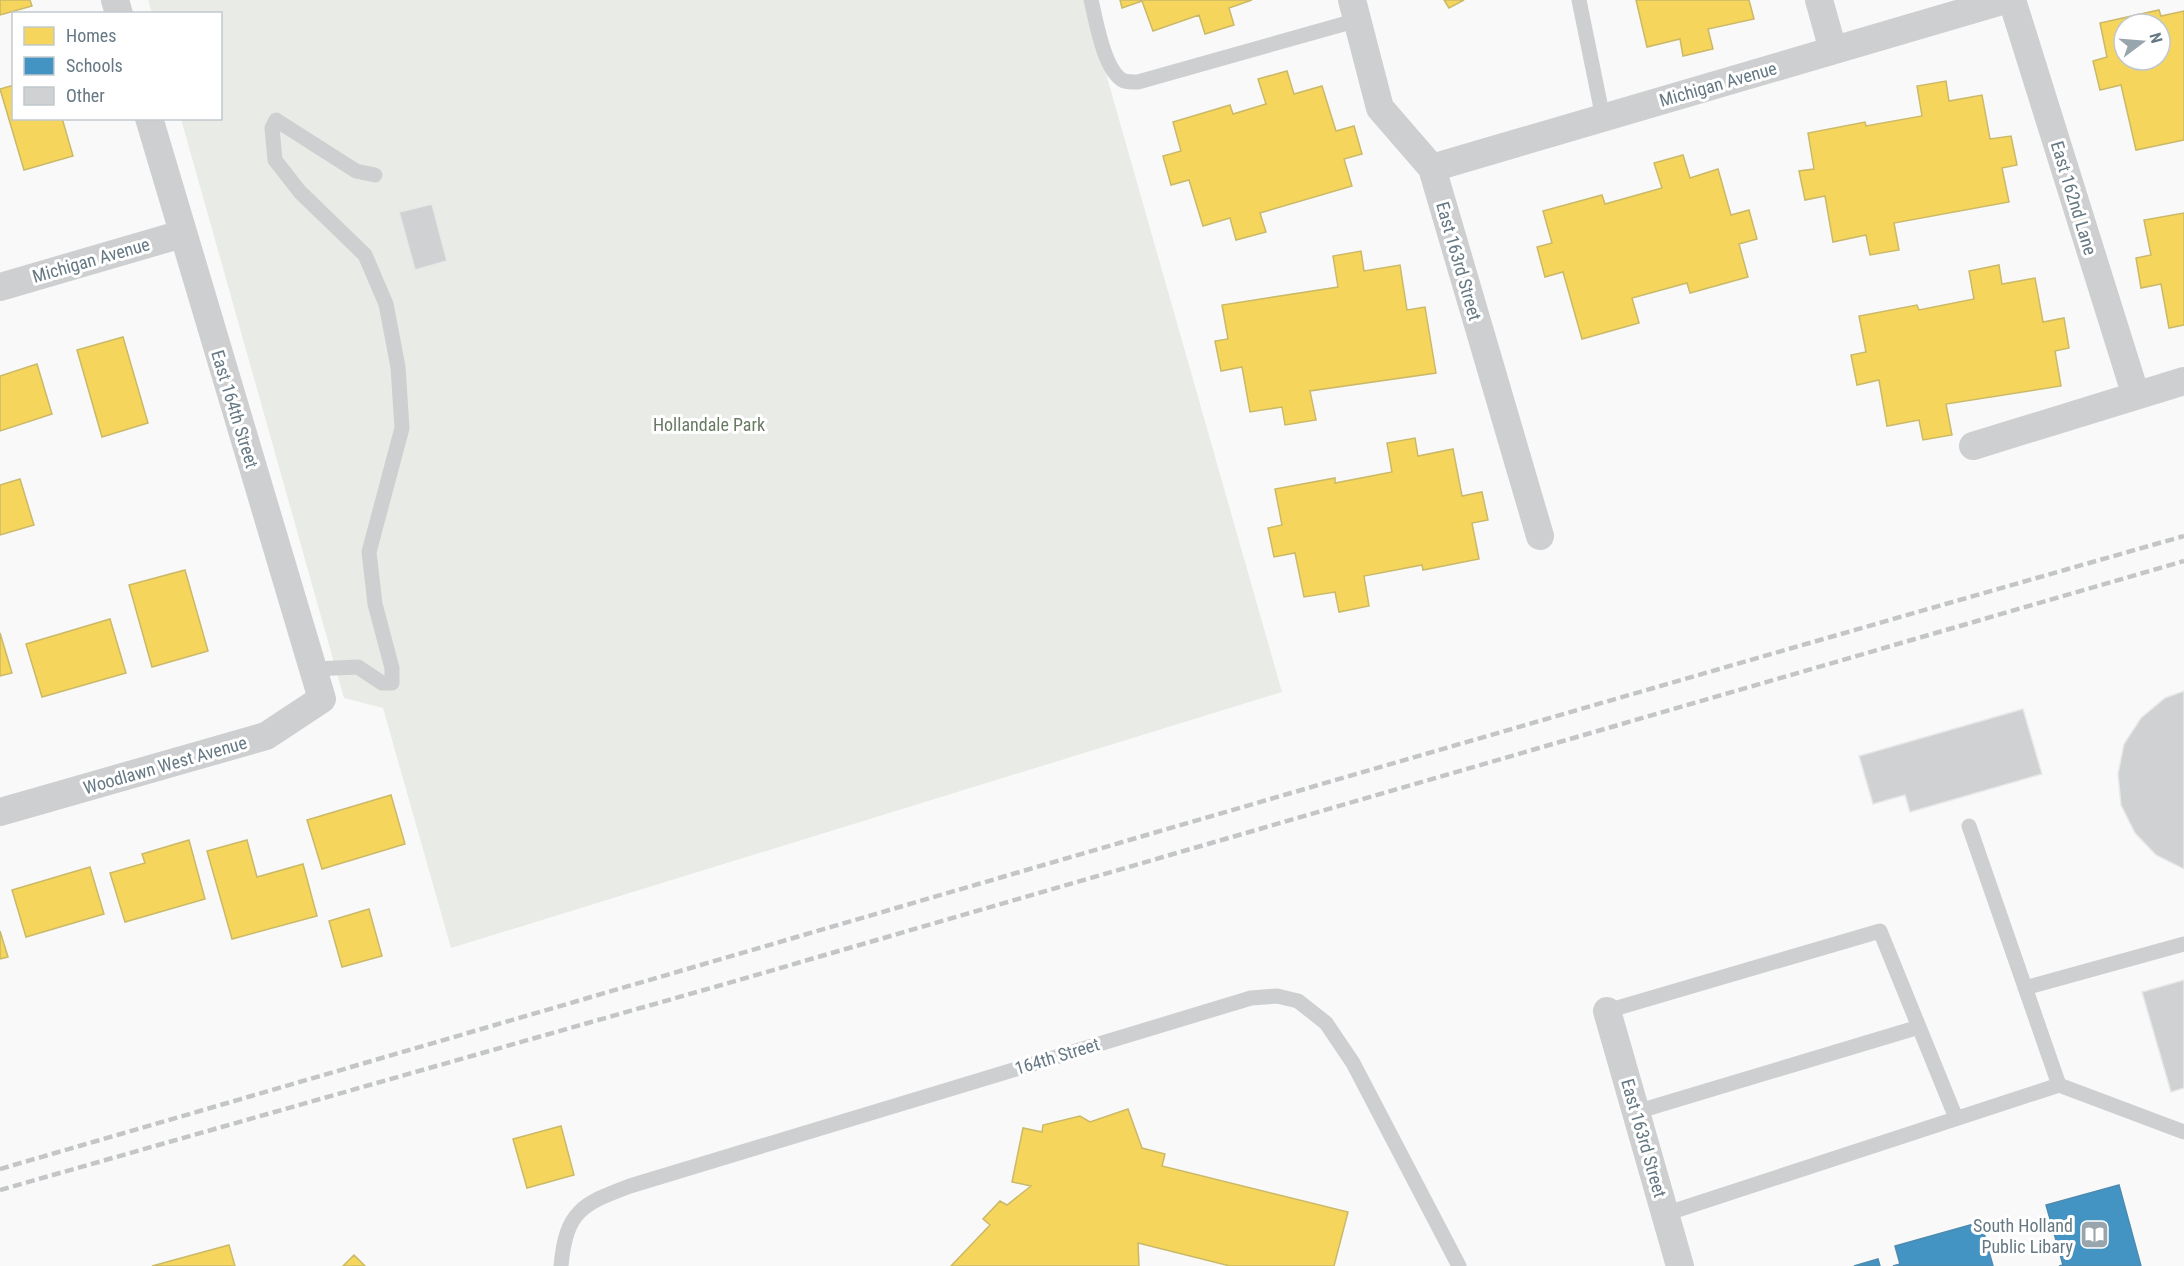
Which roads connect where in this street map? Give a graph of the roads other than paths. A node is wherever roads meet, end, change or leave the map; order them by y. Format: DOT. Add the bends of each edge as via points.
graph roads {
  1 [pos="1091,0"];
  2 [pos="1579,0"];
  3 [pos="1819,0"];
  4 [pos="2005,0"];
  5 [pos="2012,0"];
  6 [pos="1355,10"];
  7 [pos="1833,50"];
  8 [pos="1603,117"];
  9 [pos="150,120"];
  10 [pos="1432,168"];
  11 [pos="375,175"];
  12 [pos="182,234"];
  13 [pos="0,287"];
  14 [pos="2184,381"];
  15 [pos="2136,396"];
  16 [pos="1973,446"];
  17 [pos="1540,536"];
  18 [pos="313,669"];
  19 [pos="322,699"];
  20 [pos="0,812"];
  21 [pos="1969,826"];
  22 [pos="2184,944"];
  23 [pos="2025,988"];
  24 [pos="1607,1011"];
  25 [pos="1919,1027"];
  26 [pos="2059,1085"];
  27 [pos="1636,1112"];
  28 [pos="1956,1119"];
  29 [pos="2184,1132"];
  30 [pos="1665,1214"];
  31 [pos="561,1266"];
  32 [pos="1459,1266"];
  33 [pos="1680,1266"];
  1 -- 6 [label="lane" via="1108,63 1125,81 1138,82"];
  2 -- 8 [label="lane"];
  3 -- 7 [label="street"];
  4 -- 7 [label="street, Michigan Avenue"];
  5 -- 15 [label="street, East 162nd Lane"];
  6 -- 10 [label="street, East 163rd Street" via="1380,108"];
  7 -- 8 [label="street, Michigan Avenue"];
  8 -- 10 [label="street, Michigan Avenue"];
  9 -- 12 [label="street, East 164th Street"];
  10 -- 17 [label="street, East 163rd Street"];
  11 -- 18 [label="lane" via="356,171 276,120 272,128 275,160 300,192 365,255 386,304 399,377 402,428 369,552 375,604 392,668 392,683 382,683 358,667"];
  12 -- 13 [label="street, Michigan Avenue"];
  12 -- 18 [label="street, East 164th Street"];
  14 -- 15 [label="street"];
  15 -- 16 [label="street"];
  18 -- 19 [label="street, East 164th Street"];
  19 -- 20 [label="street, Woodlawn West Avenue" via="266,736"];
  21 -- 23 [label="lane"];
  22 -- 23 [label="lane"];
  23 -- 26 [label="lane"];
  24 -- 25 [label="lane" via="1880,931"];
  24 -- 27 [label="street, East 163rd Street"];
  25 -- 27 [label="lane"];
  25 -- 28 [label="lane"];
  26 -- 28 [label="lane"];
  26 -- 29 [label="lane"];
  27 -- 30 [label="street, East 163rd Street"];
  28 -- 30 [label="lane"];
  30 -- 33 [label="street, East 163rd Street"];
  31 -- 32 [label="lane, 164th Street" via="563,1240 573,1218 595,1199 1251,998 1277,996 1298,1002 1326,1023 1353,1063"];
}
